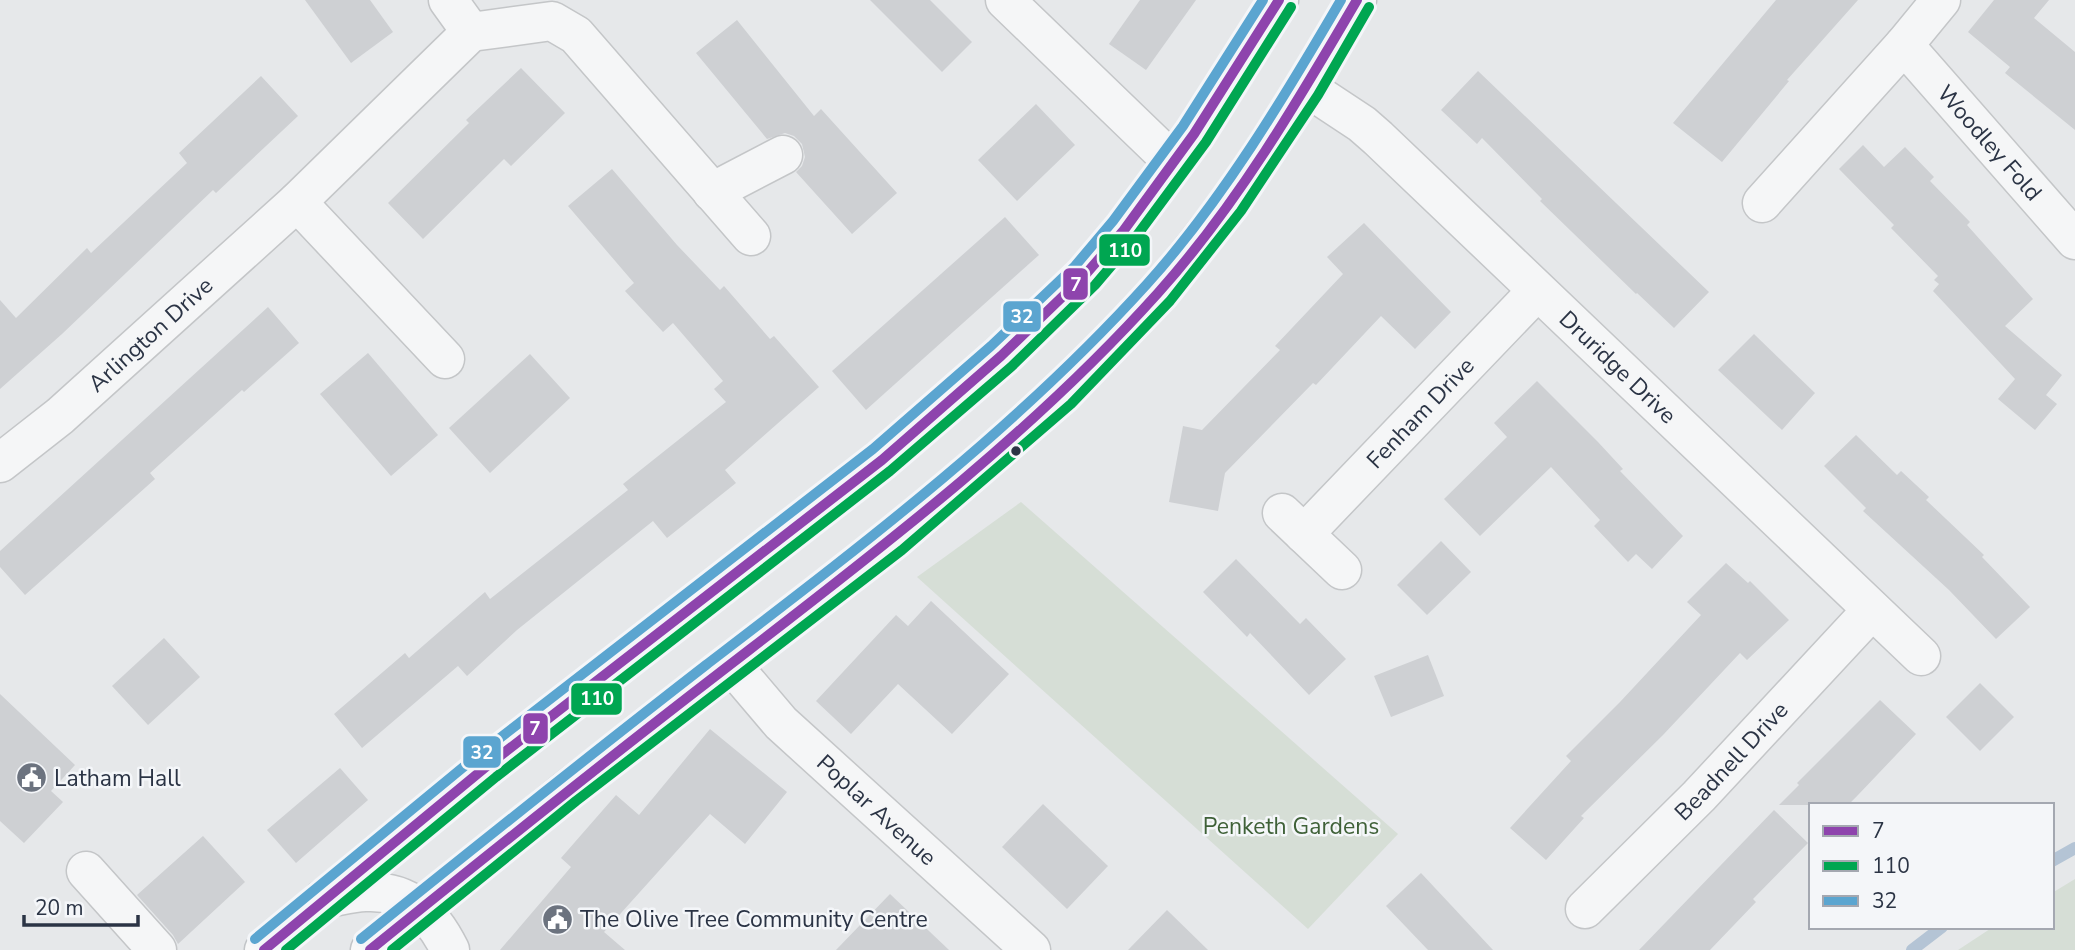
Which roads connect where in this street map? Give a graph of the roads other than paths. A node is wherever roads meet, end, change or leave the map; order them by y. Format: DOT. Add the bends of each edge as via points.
graph roads {
  1 [pos="448,0"];
  2 [pos="1005,0"];
  3 [pos="1279,0"];
  4 [pos="1357,0"];
  5 [pos="1941,0"];
  6 [pos="471,32"];
  7 [pos="1904,45"];
  8 [pos="1306,87"];
  9 [pos="783,155"];
  10 [pos="1174,163"];
  11 [pos="712,192"];
  12 [pos="297,202"];
  13 [pos="1762,203"];
  14 [pos="751,236"];
  15 [pos="2075,240"];
  16 [pos="1537,290"];
  17 [pos="445,359"];
  18 [pos="0,463"];
  19 [pos="1342,570"];
  20 [pos="1872,610"];
  21 [pos="1921,656"];
  22 [pos="730,663"];
  23 [pos="86,871"];
  24 [pos="323,900"];
  25 [pos="422,908"];
  26 [pos="1585,909"];
  27 [pos="158,950"];
  28 [pos="264,950"];
  29 [pos="370,950"];
  30 [pos="450,950"];
  31 [pos="1031,950"];
  1 -- 6 [label="street"];
  2 -- 10 [label="street"];
  3 -- 10 [label="main road"];
  4 -- 8 [label="main road"];
  5 -- 7 [label="street"];
  6 -- 11 [label="street" via="552,21 576,35"];
  6 -- 12 [label="street, Arlington Drive"];
  7 -- 13 [label="street"];
  7 -- 15 [label="street, Woodley Fold"];
  8 -- 16 [label="street, Druridge Drive" via="1378,138"];
  8 -- 22 [label="main road" via="1230,202 1160,291 1061,394 893,539"];
  9 -- 11 [label="street"];
  10 -- 24 [label="main road" via="1098,261 913,435 593,682"];
  11 -- 14 [label="street"];
  12 -- 17 [label="street"];
  12 -- 18 [label="street, Arlington Drive" via="60,416"];
  16 -- 19 [label="street, Fenham Drive" via="1293,524"];
  16 -- 20 [label="street, Druridge Drive"];
  20 -- 21 [label="street, Druridge Drive"];
  20 -- 26 [label="street, Beadnell Drive" via="1699,796"];
  22 -- 25 [label="main road"];
  22 -- 31 [label="street, Poplar Avenue" via="781,723"];
  23 -- 27 [label="street"];
  24 -- 25 [label="street" via="367,891 399,896"];
  24 -- 28 [label="main road"];
  25 -- 29 [label="main road"];
  25 -- 30 [label="street"];
}
